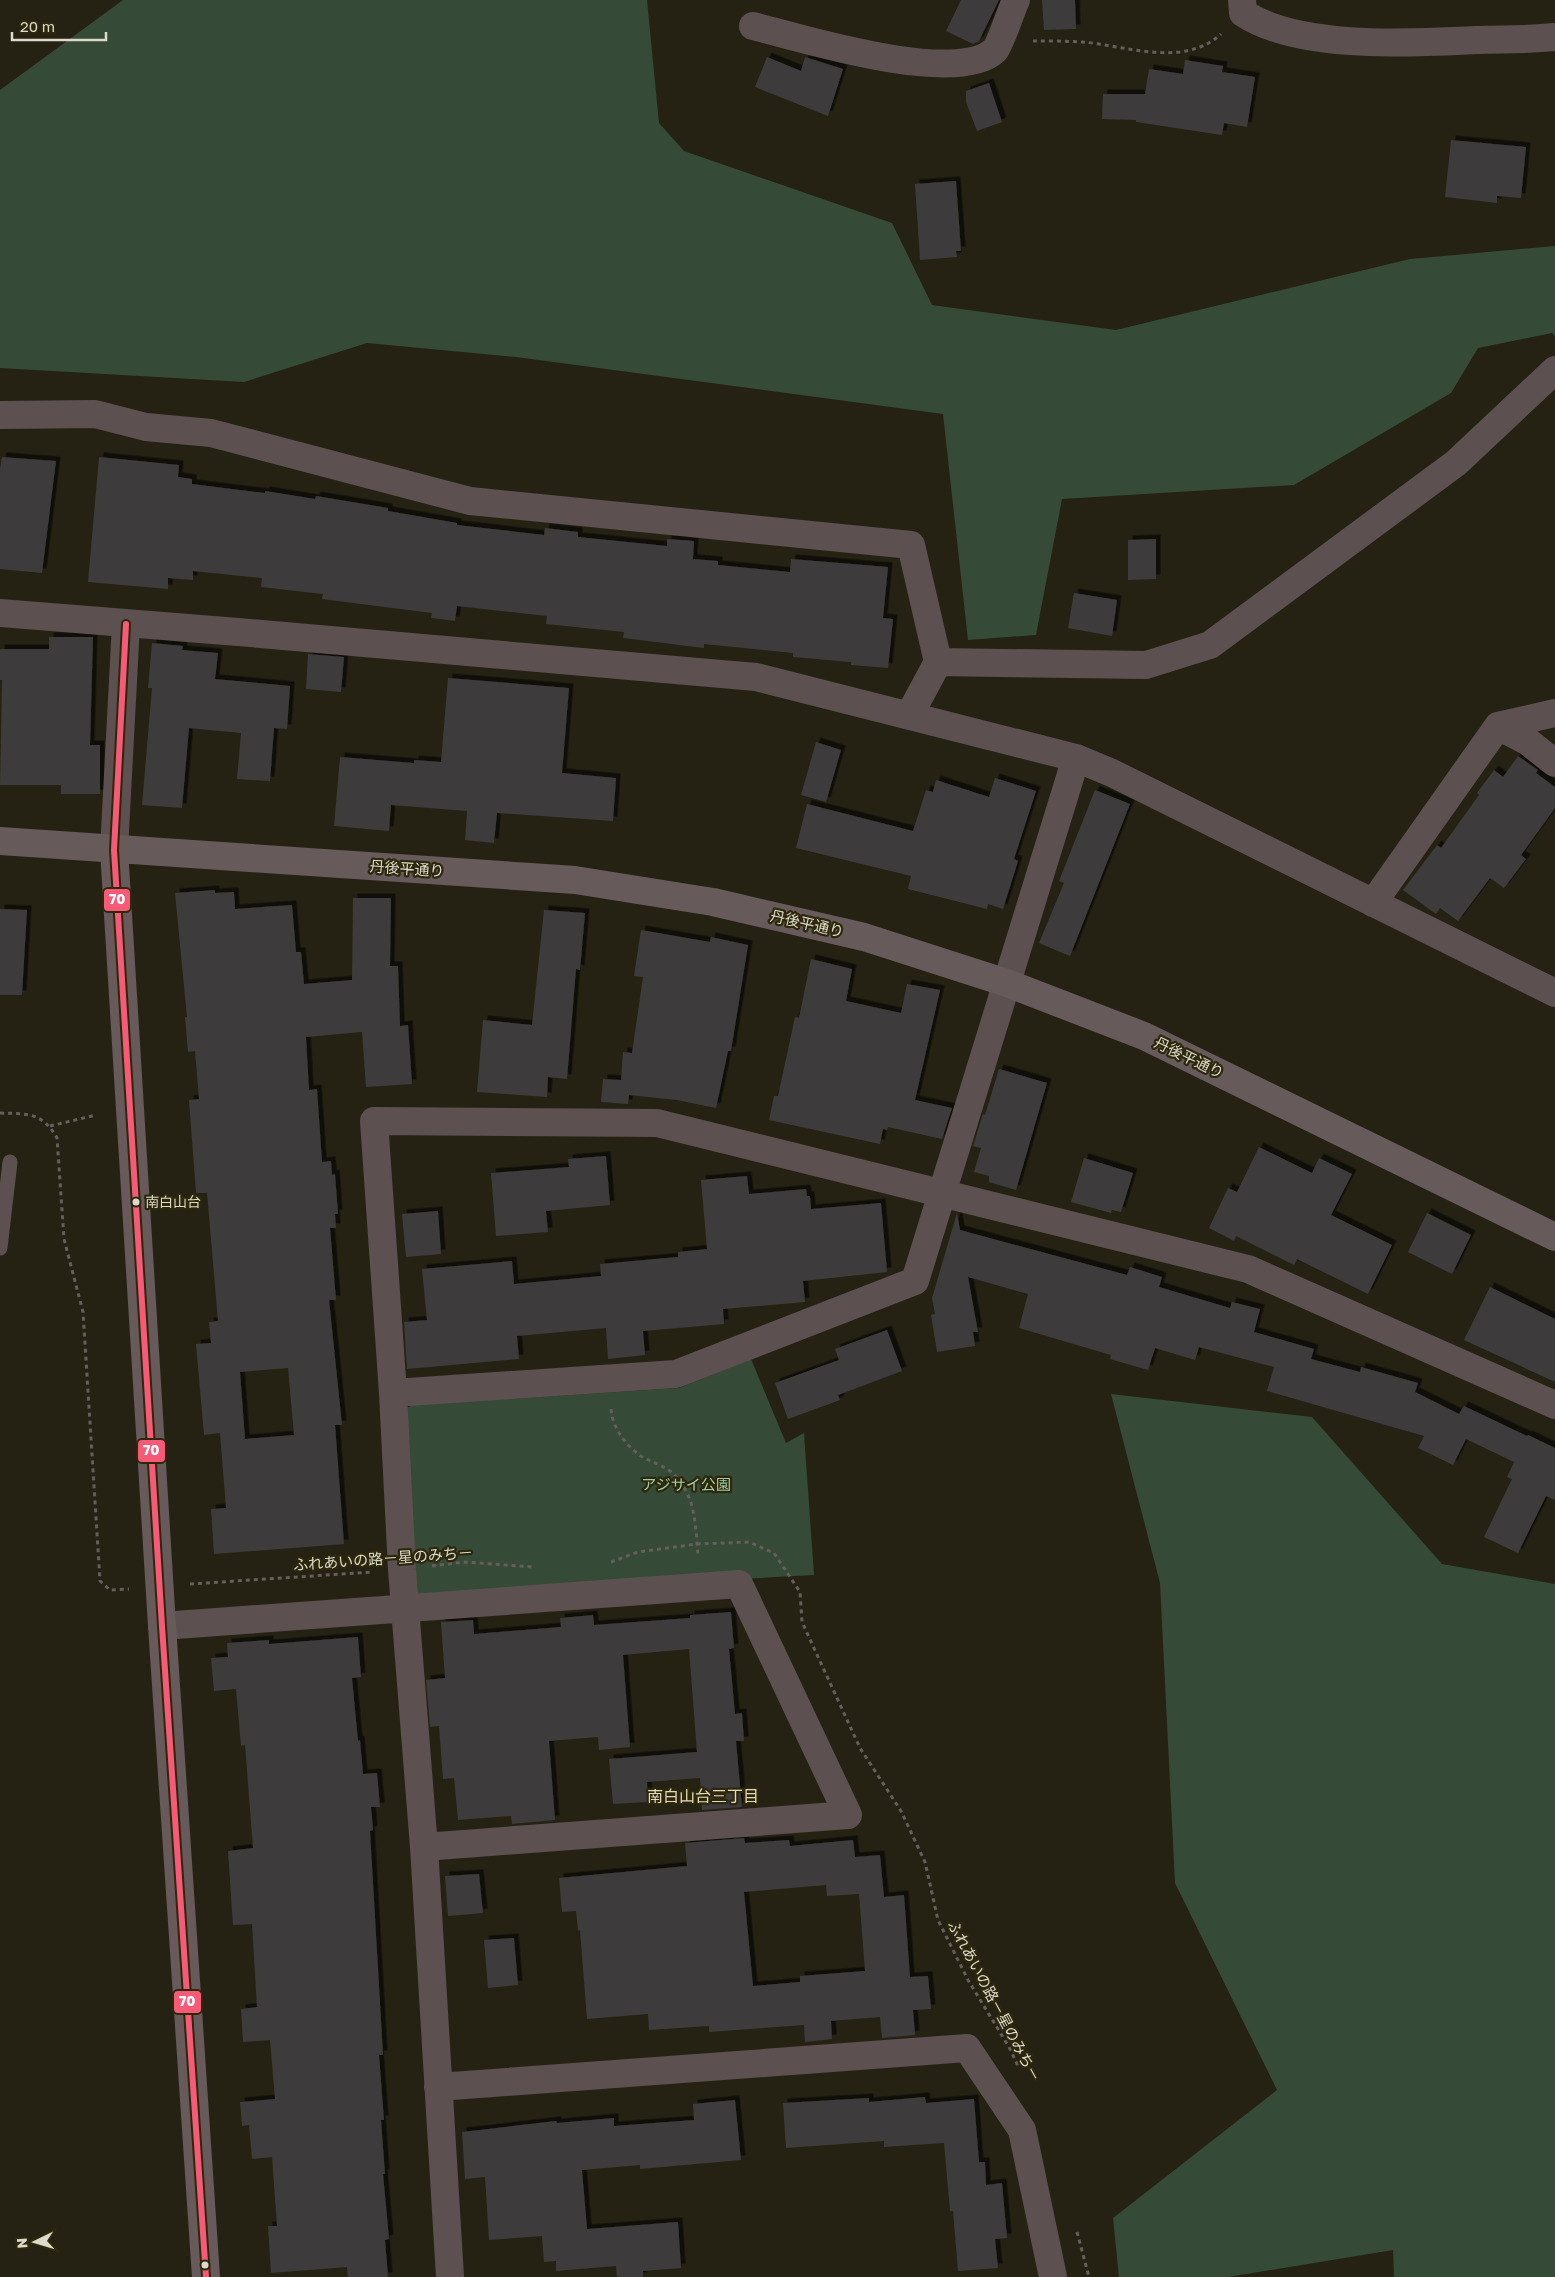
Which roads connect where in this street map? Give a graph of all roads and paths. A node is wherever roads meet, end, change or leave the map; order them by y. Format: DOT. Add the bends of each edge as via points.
graph roads {
  1 [pos="1016,0"];
  2 [pos="1242,6"];
  3 [pos="753,26"];
  4 [pos="1555,37"];
  5 [pos="1000,40"];
  6 [pos="1555,370"];
  7 [pos="0,415"];
  8 [pos="0,613"];
  9 [pos="126,624"];
  10 [pos="938,662"];
  11 [pos="1555,713"];
  12 [pos="910,714"];
  13 [pos="1498,726"];
  14 [pos="1076,758"];
  15 [pos="1555,763"];
  16 [pos="0,841"];
  17 [pos="114,850"];
  18 [pos="1374,903"];
  19 [pos="1007,983"];
  20 [pos="1555,993"];
  21 [pos="0,1113"];
  22 [pos="96,1115"];
  23 [pos="50,1126"];
  24 [pos="10,1162"];
  25 [pos="941,1193"];
  26 [pos="1555,1237"];
  27 [pos="0,1248"];
  28 [pos="608,1379"];
  29 [pos="393,1393"];
  30 [pos="1555,1405"];
  31 [pos="697,1544"];
  32 [pos="605,1564"];
  33 [pos="541,1567"];
  34 [pos="402,1570"];
  35 [pos="160,1586"];
  36 [pos="700,1587"];
  37 [pos="404,1609"];
  38 [pos="162,1626"];
  39 [pos="424,1847"];
  40 [pos="1021,2073"];
  41 [pos="438,2087"];
  42 [pos="1074,2223"];
  43 [pos="206,2277"];
  44 [pos="450,2277"];
  45 [pos="1053,2277"];
  46 [pos="1089,2277"];
  1 -- 5 [label="street"];
  2 -- 4 [label="street" via="1256,21 1338,41 1415,43"];
  2 -- 5 [label="path" via="1218,36 1190,51 1160,53 1082,42"];
  3 -- 5 [label="street" via="875,56 927,63 976,61 996,49"];
  6 -- 10 [label="street" via="1456,464 1210,645 1146,665"];
  7 -- 10 [label="street" via="95,414 146,427 211,434 470,501 911,545"];
  8 -- 9 [label="street"];
  9 -- 12 [label="street" via="756,677"];
  9 -- 17 [label="street"];
  10 -- 12 [label="street"];
  11 -- 13 [label="street"];
  12 -- 14 [label="street"];
  13 -- 15 [label="street"];
  13 -- 18 [label="street"];
  14 -- 18 [label="street"];
  14 -- 19 [label="street"];
  16 -- 17 [label="street, 丹後平通り"];
  17 -- 19 [label="street, 丹後平通り" via="575,880 713,902 854,935"];
  17 -- 35 [label="street"];
  18 -- 20 [label="street"];
  19 -- 25 [label="street"];
  19 -- 26 [label="street, 丹後平通り" via="1144,1036"];
  21 -- 23 [label="path" via="32,1114"];
  22 -- 23 [label="path"];
  23 -- 35 [label="path, ふれあいの路－星のみち－" via="58,1138 64,1240 83,1312 100,1581 110,1590"];
  24 -- 27 [label="lane"];
  25 -- 28 [label="street" via="915,1281 676,1374"];
  25 -- 29 [label="street" via="657,1123 374,1121"];
  25 -- 30 [label="street" via="1248,1269"];
  28 -- 29 [label="street"];
  28 -- 31 [label="path" via="612,1420 622,1437 640,1456 664,1466 679,1479 692,1502"];
  29 -- 34 [label="street"];
  31 -- 32 [label="path, ふれあいの路－星のみち－" via="638,1552"];
  31 -- 36 [label="path"];
  31 -- 40 [label="path, ふれあいの路－星のみち－" via="749,1542 774,1553 800,1592 802,1622 860,1748 901,1810 925,1862 938,1920"];
  33 -- 34 [label="path, ふれあいの路－星のみち－" via="465,1562"];
  34 -- 35 [label="path, ふれあいの路－星のみち－"];
  34 -- 37 [label="street"];
  35 -- 38 [label="street"];
  36 -- 37 [label="street"];
  36 -- 39 [label="street" via="740,1584 848,1815"];
  37 -- 38 [label="street"];
  37 -- 39 [label="street"];
  38 -- 43 [label="street"];
  39 -- 41 [label="street"];
  41 -- 44 [label="street"];
  41 -- 45 [label="street" via="967,2048 1022,2130"];
  42 -- 46 [label="path"];
}
